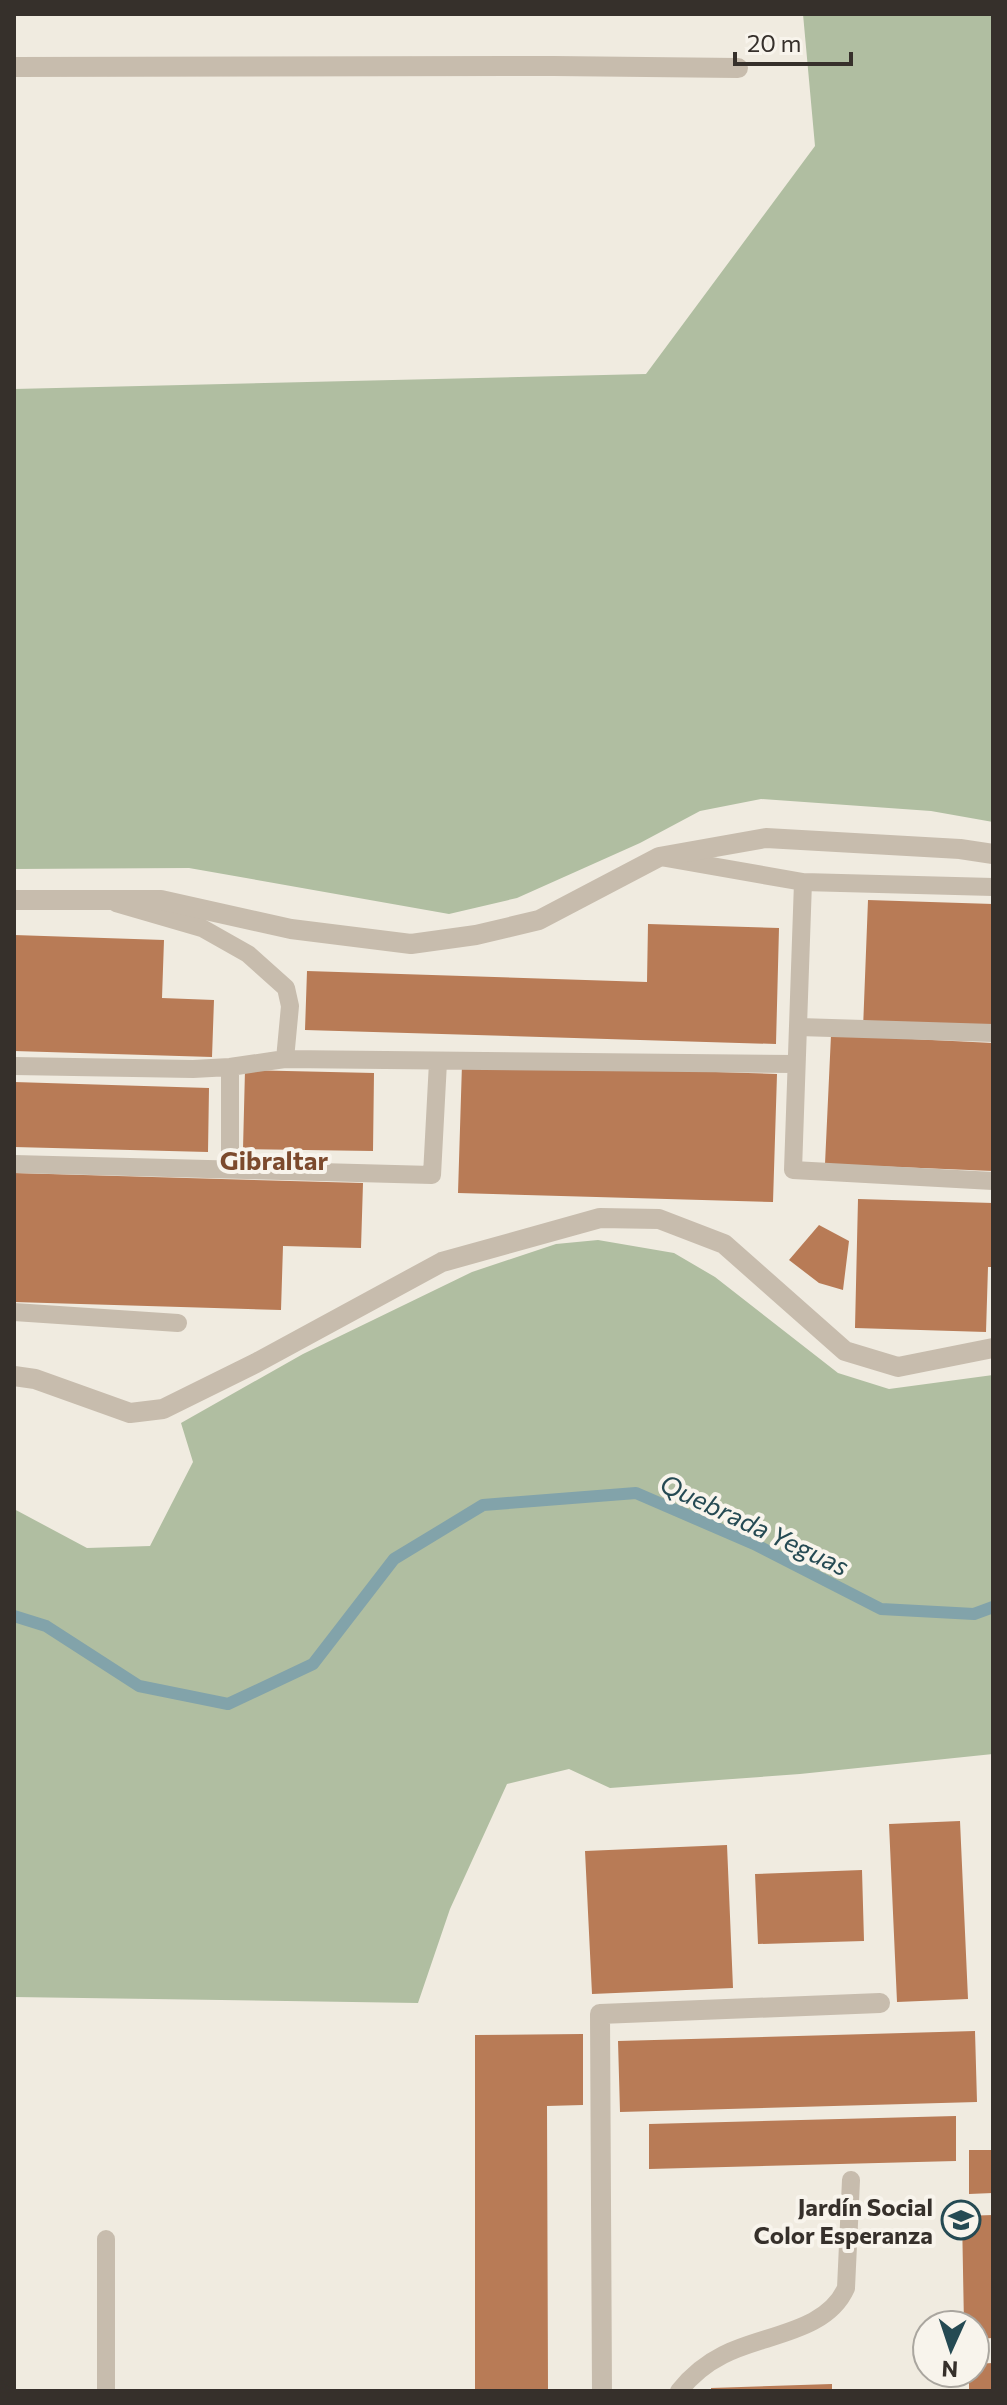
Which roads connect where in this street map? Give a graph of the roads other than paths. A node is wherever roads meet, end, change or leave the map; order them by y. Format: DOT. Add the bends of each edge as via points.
graph roads {
  1 [pos="14,67"];
  2 [pos="738,68"];
  3 [pos="993,854"];
  4 [pos="659,857"];
  5 [pos="803,882"];
  6 [pos="993,887"];
  7 [pos="14,900"];
  8 [pos="112,902"];
  9 [pos="799,1027"];
  10 [pos="993,1033"];
  11 [pos="285,1059"];
  12 [pos="438,1062"];
  13 [pos="795,1064"];
  14 [pos="14,1066"];
  15 [pos="230,1067"];
  16 [pos="14,1164"];
  17 [pos="230,1168"];
  18 [pos="993,1181"];
  19 [pos="14,1312"];
  20 [pos="178,1323"];
  21 [pos="993,1348"];
  22 [pos="14,1376"];
  23 [pos="880,2003"];
  24 [pos="851,2180"];
  25 [pos="106,2239"];
  26 [pos="106,2391"];
  27 [pos="602,2391"];
  28 [pos="679,2391"];
  1 -- 2 [label="street"];
  3 -- 4 [label="street" via="766,838"];
  4 -- 5 [label="lane"];
  4 -- 8 [label="street" via="539,920 411,944 291,929 161,900"];
  5 -- 6 [label="lane"];
  5 -- 9 [label="lane"];
  7 -- 8 [label="street"];
  8 -- 11 [label="lane" via="202,928 248,954 286,988 290,1006"];
  9 -- 10 [label="lane"];
  9 -- 13 [label="lane"];
  11 -- 12 [label="lane"];
  11 -- 15 [label="lane"];
  12 -- 13 [label="lane"];
  12 -- 17 [label="lane" via="432,1175"];
  13 -- 18 [label="lane" via="793,1170"];
  14 -- 15 [label="lane"];
  15 -- 17 [label="lane"];
  16 -- 17 [label="lane"];
  19 -- 20 [label="lane"];
  21 -- 22 [label="street" via="898,1367 845,1351 724,1244 659,1219 600,1218 442,1262 163,1409 130,1413"];
  23 -- 27 [label="street" via="600,2014"];
  24 -- 28 [label="lane" via="846,2288 840,2302 826,2316 723,2355 691,2376"];
  25 -- 26 [label="lane"];
}
